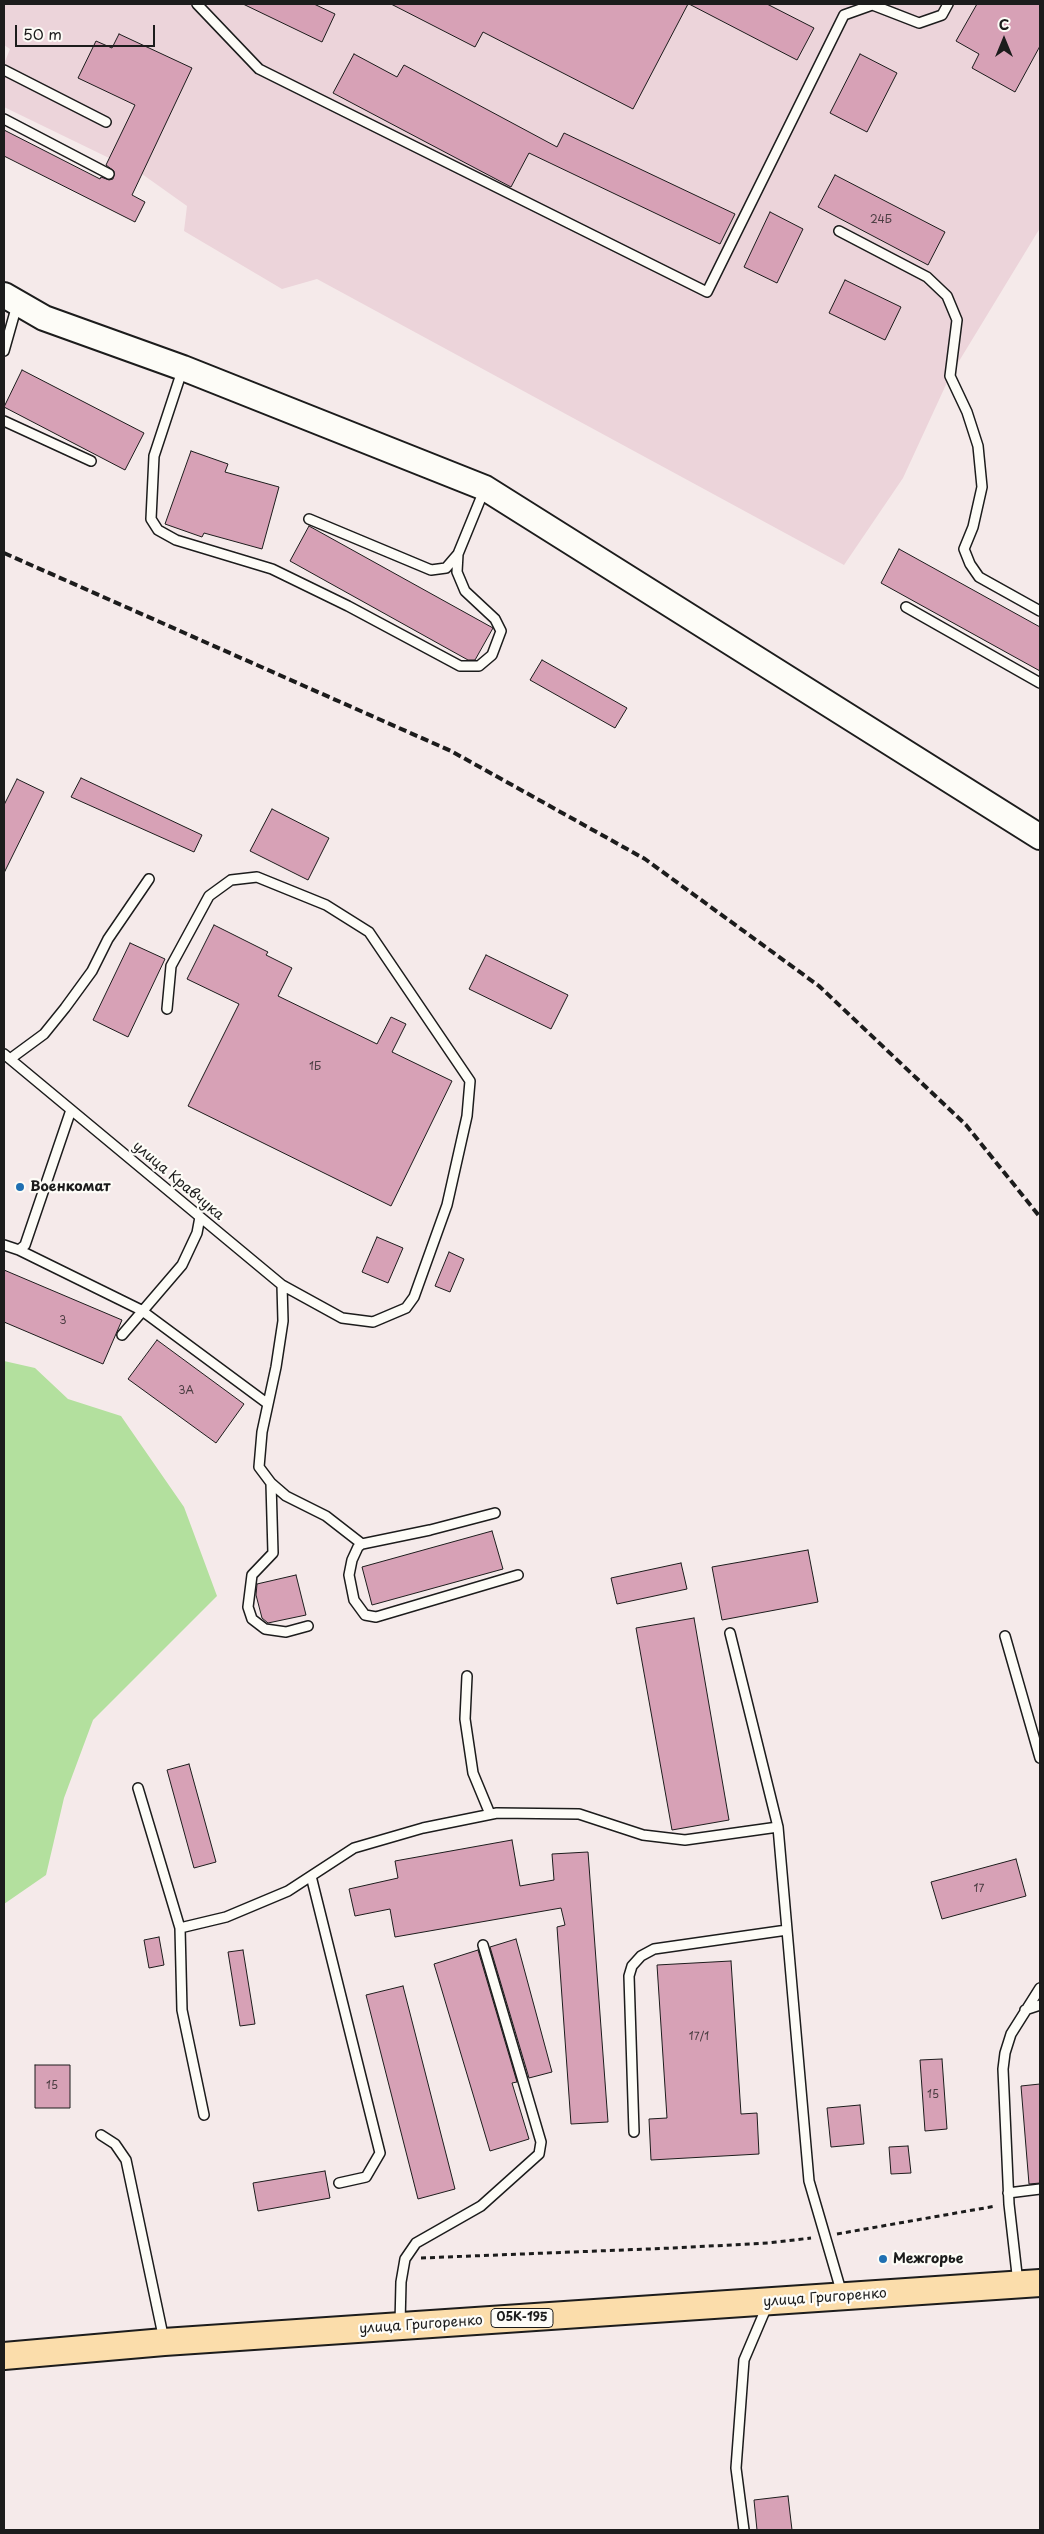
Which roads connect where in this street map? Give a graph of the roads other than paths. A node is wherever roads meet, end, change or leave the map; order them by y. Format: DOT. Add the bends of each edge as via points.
graph roads {
  1 [pos="197,4"];
  2 [pos="871,4"];
  3 [pos="948,4"];
  4 [pos="4,70"];
  5 [pos="4,118"];
  6 [pos="106,122"];
  7 [pos="109,174"];
  8 [pos="840,231"];
  9 [pos="11,299"];
  10 [pos="4,351"];
  11 [pos="183,368"];
  12 [pos="4,422"];
  13 [pos="92,461"];
  14 [pos="485,488"];
  15 [pos="309,519"];
  16 [pos="458,554"];
  17 [pos="906,606"];
  18 [pos="1040,611"];
  19 [pos="1040,683"];
  20 [pos="1040,837"];
  21 [pos="149,879"];
  22 [pos="167,1009"];
  23 [pos="7,1057"];
  24 [pos="71,1110"];
  25 [pos="200,1217"];
  26 [pos="4,1245"];
  27 [pos="19,1250"];
  28 [pos="282,1285"];
  29 [pos="141,1310"];
  30 [pos="122,1335"];
  31 [pos="268,1404"];
  32 [pos="271,1483"];
  33 [pos="494,1513"];
  34 [pos="362,1544"];
  35 [pos="518,1575"];
  36 [pos="308,1626"];
  37 [pos="730,1633"];
  38 [pos="1005,1636"];
  39 [pos="468,1676"];
  40 [pos="1040,1758"];
  41 [pos="138,1788"];
  42 [pos="490,1814"];
  43 [pos="778,1827"];
  44 [pos="311,1876"];
  45 [pos="180,1928"];
  46 [pos="787,1930"];
  47 [pos="483,1945"];
  48 [pos="1040,1988"];
  49 [pos="1040,2005"];
  50 [pos="1025,2010"];
  51 [pos="204,2115"];
  52 [pos="634,2132"];
  53 [pos="101,2136"];
  54 [pos="339,2183"];
  55 [pos="1040,2189"];
  56 [pos="1008,2193"];
  57 [pos="1029,2284"];
  58 [pos="842,2297"];
  59 [pos="770,2301"];
  60 [pos="400,2326"];
  61 [pos="164,2342"];
  62 [pos="4,2356"];
  63 [pos="744,2530"];
  1 -- 2 [label="lane" via="259,70 707,292 844,15"];
  2 -- 3 [label="lane" via="920,22 942,15"];
  4 -- 6 [label="lane"];
  5 -- 7 [label="lane"];
  8 -- 18 [label="lane" via="927,277 947,296 957,320 950,376 978,446 982,487 973,527 964,549 979,577"];
  9 -- 10 [label="lane"];
  9 -- 11 [label="main road" via="44,318"];
  11 -- 14 [label="main road"];
  11 -- 16 [label="lane" via="154,456 151,519 158,530 176,540 272,569 460,666 479,666 492,655 501,631 495,619 465,591 456,572"];
  12 -- 13 [label="lane"];
  14 -- 16 [label="lane"];
  14 -- 20 [label="main road"];
  15 -- 16 [label="lane" via="431,570 446,568"];
  17 -- 19 [label="lane"];
  21 -- 23 [label="lane" via="65,1008 44,1034"];
  22 -- 28 [label="lane, улица Кравчука" via="171,966 208,896 231,880 258,877 326,905 370,932 470,1081 467,1116 447,1205 414,1297 406,1308 373,1322 342,1318"];
  23 -- 24 [label="lane, улица Кравчука"];
  24 -- 25 [label="lane, улица Кравчука"];
  24 -- 27 [label="lane" via="30,1235 26,1245"];
  25 -- 28 [label="lane, улица Кравчука"];
  25 -- 29 [label="lane" via="197,1233 182,1264"];
  26 -- 27 [label="lane"];
  27 -- 29 [label="lane"];
  28 -- 31 [label="lane" via="283,1321"];
  29 -- 30 [label="lane"];
  29 -- 31 [label="lane"];
  31 -- 32 [label="lane" via="259,1467"];
  32 -- 34 [label="lane" via="286,1496 326,1516"];
  32 -- 36 [label="lane" via="273,1553 252,1575 248,1607 252,1619 265,1630 286,1632"];
  33 -- 34 [label="lane"];
  34 -- 35 [label="lane" via="352,1560 349,1575 354,1600 365,1615 376,1617"];
  37 -- 43 [label="lane"];
  38 -- 40 [label="lane"];
  39 -- 42 [label="lane" via="466,1719 473,1773"];
  41 -- 45 [label="lane"];
  42 -- 43 [label="lane" via="579,1814 644,1835 685,1840"];
  42 -- 44 [label="lane" via="423,1828 354,1848"];
  43 -- 46 [label="lane"];
  44 -- 45 [label="lane" via="288,1891 226,1917"];
  44 -- 54 [label="lane" via="380,2152 366,2177"];
  45 -- 51 [label="lane" via="182,2010"];
  46 -- 52 [label="lane" via="654,1949 632,1966 629,1976"];
  46 -- 58 [label="lane" via="809,2181"];
  47 -- 60 [label="lane" via="541,2142 539,2154 481,2206 416,2243 405,2258"];
  48 -- 50 [label="lane, улица Григоренко"];
  49 -- 50 [label="lane"];
  50 -- 56 [label="lane, улица Григоренко" via="1011,2034 1003,2069"];
  53 -- 61 [label="lane" via="115,2144 126,2160"];
  55 -- 56 [label="lane"];
  56 -- 57 [label="lane, улица Григоренко"];
  57 -- 58 [label="main road, улица Григоренко / 05К-195"];
  58 -- 59 [label="main road, улица Григоренко / 05К-195"];
  59 -- 60 [label="main road, улица Григоренко / 05К-195"];
  59 -- 63 [label="lane" via="744,2360 736,2468"];
  60 -- 61 [label="main road, улица Григоренко / 05К-195"];
  61 -- 62 [label="main road, улица Григоренко / 05К-195"];
}
